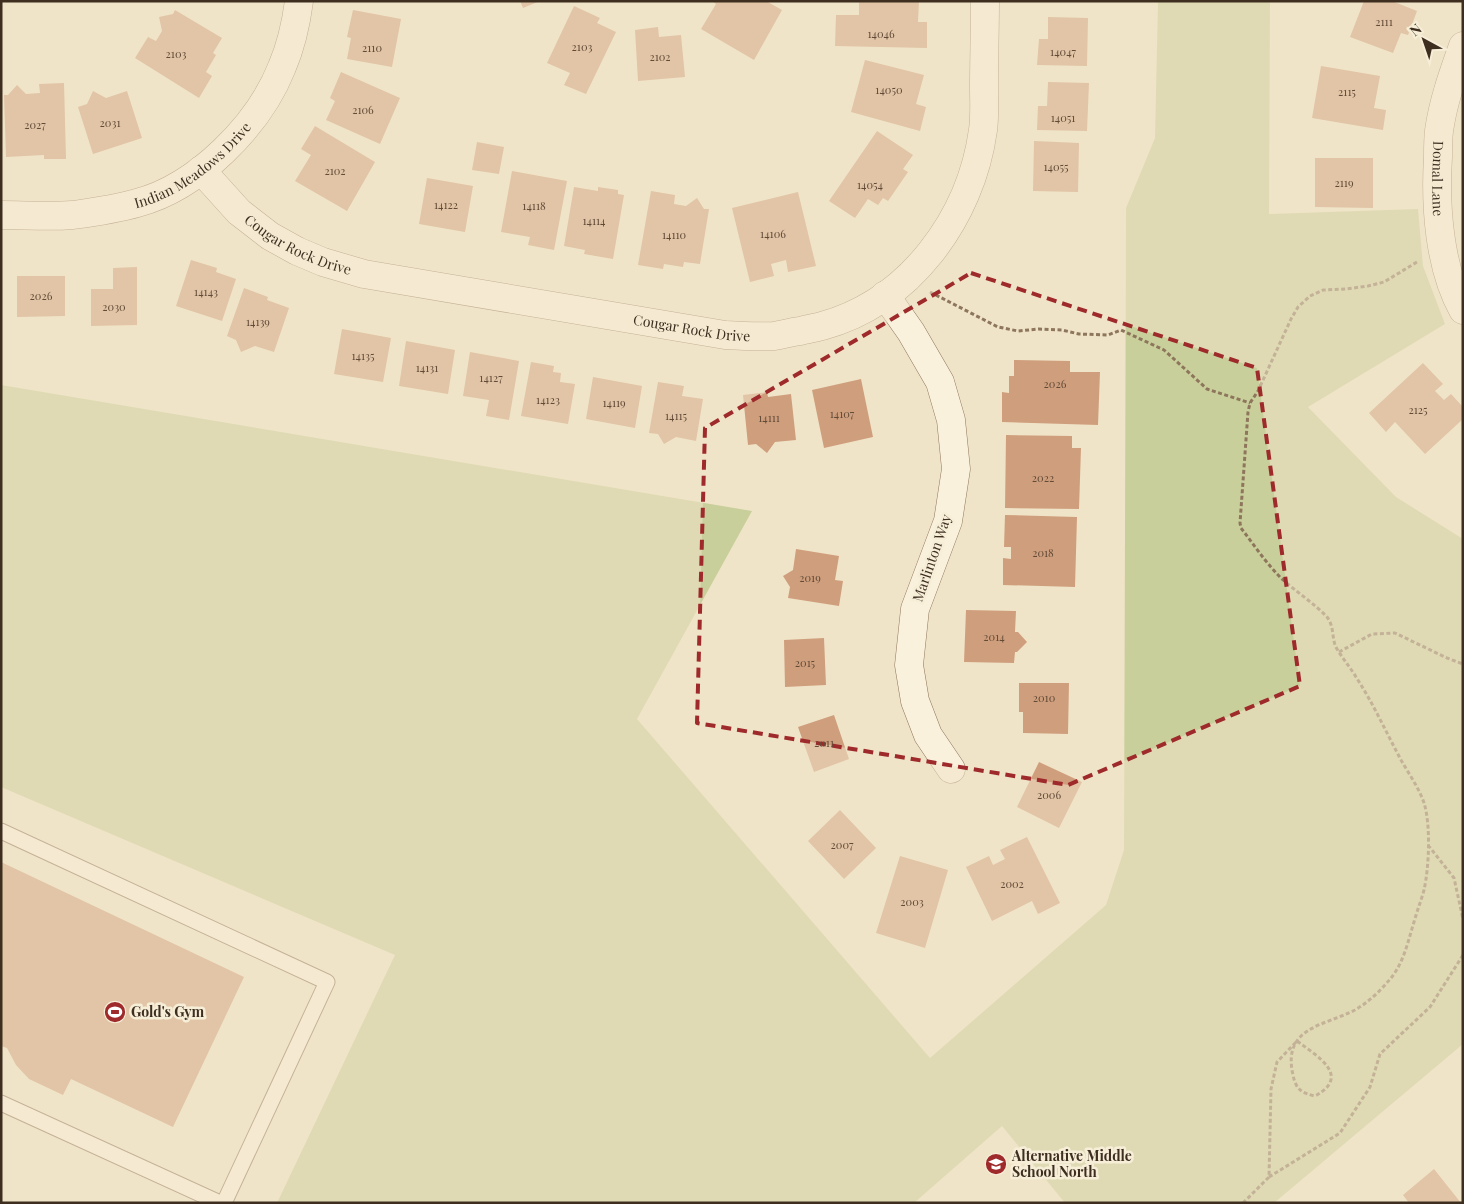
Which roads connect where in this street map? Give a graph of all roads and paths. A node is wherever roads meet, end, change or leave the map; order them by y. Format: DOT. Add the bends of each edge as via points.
graph roads {
  1 [pos="299,1"];
  2 [pos="985,1"];
  3 [pos="1463,46"];
  4 [pos="201,170"];
  5 [pos="1,215"];
  6 [pos="1442,249"];
  7 [pos="895,287"];
  8 [pos="1463,310"];
  9 [pos="1250,403"];
  10 [pos="1339,652"];
  11 [pos="1463,664"];
  12 [pos="951,769"];
  13 [pos="1,831"];
  14 [pos="1428,845"];
  15 [pos="1463,917"];
  16 [pos="1463,955"];
  17 [pos="1297,1041"];
  18 [pos="1,1103"];
  19 [pos="1269,1177"];
  20 [pos="220,1203"];
  21 [pos="224,1203"];
  22 [pos="1243,1203"];
  1 -- 4 [label="street, Indian Meadows Drive" via="295,29 282,68 265,100 248,126"];
  2 -- 7 [label="street, Cougar Rock Drive" via="984,129 973,178 939,243"];
  3 -- 6 [label="street, Domal Lane" via="1450,80 1439,131 1436,188"];
  4 -- 5 [label="street, Indian Meadows Drive" via="169,190 139,203 72,215"];
  4 -- 7 [label="street, Cougar Rock Drive" via="239,212 270,236 323,262 364,274 724,335 774,336 822,326 853,314"];
  6 -- 8 [label="street, Domal Lane" via="1456,298"];
  6 -- 9 [label="path" via="1384,282 1346,290 1323,290 1310,296 1298,307"];
  7 -- 9 [label="path" via="998,327 1018,331 1039,329 1108,334 1121,330 1164,350 1207,389"];
  7 -- 12 [label="street, Marlinton Way" via="911,332 940,382 951,420 956,469 948,521 915,610 909,665 915,701 928,735"];
  9 -- 10 [label="path" via="1241,528 1279,576 1328,618"];
  10 -- 11 [label="path" via="1372,634 1395,633"];
  10 -- 14 [label="path" via="1361,685 1422,798"];
  13 -- 21 [label="lane" via="327,982"];
  14 -- 15 [label="path" via="1454,878"];
  14 -- 17 [label="path" via="1424,889 1406,949 1393,976 1364,1004 1310,1029"];
  16 -- 19 [label="path" via="1430,1007 1380,1054 1370,1088 1340,1132"];
  17 -- 17 [label="path" via="1291,1058 1293,1076 1304,1094 1315,1096 1325,1091 1331,1082 1331,1073 1326,1064"];
  17 -- 19 [label="path" via="1277,1062 1271,1090"];
  18 -- 20 [label="lane"];
  19 -- 22 [label="path"];
}
